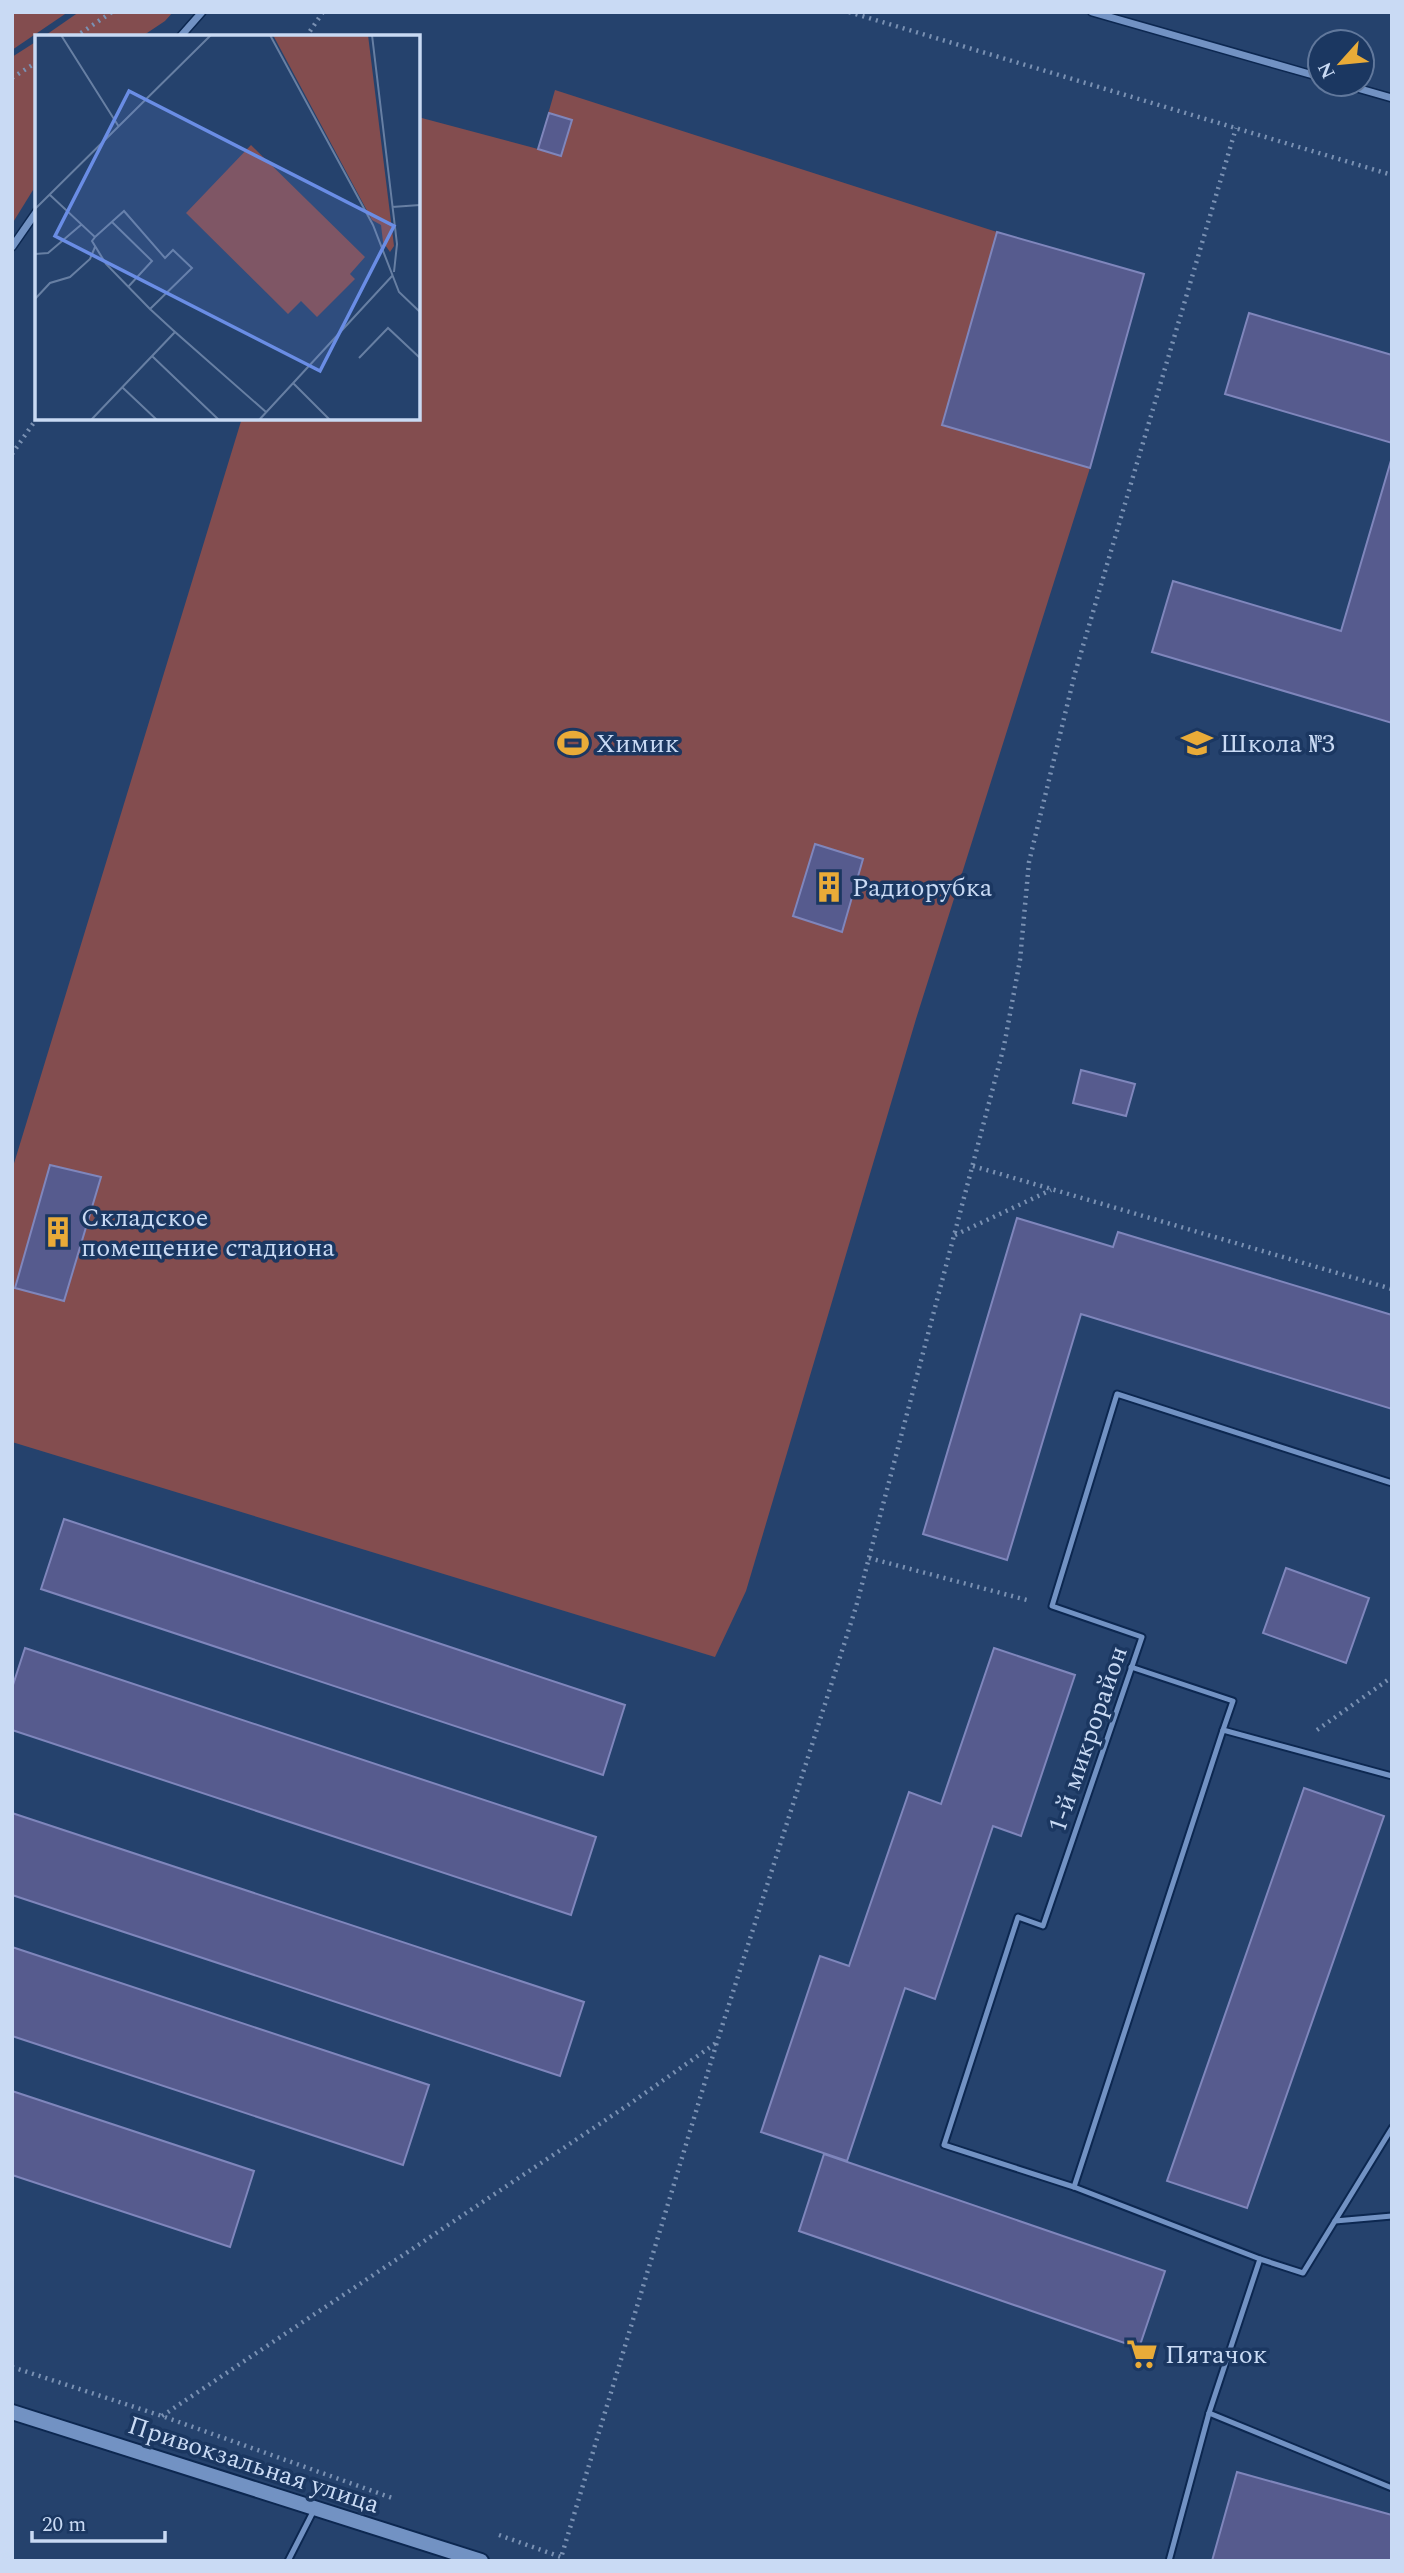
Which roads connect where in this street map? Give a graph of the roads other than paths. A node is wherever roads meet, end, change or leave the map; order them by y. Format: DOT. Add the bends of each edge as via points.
graph roads {
  1 [pos="202,12"];
  2 [pos="1092,12"];
  3 [pos="182,35"];
  4 [pos="1306,73"];
  5 [pos="35,214"];
  6 [pos="12,247"];
  7 [pos="1392,1483"];
  8 [pos="1131,1667"];
  9 [pos="1223,1730"];
  10 [pos="1392,1776"];
  11 [pos="1392,2128"];
  12 [pos="1074,2187"];
  13 [pos="1392,2216"];
  14 [pos="1335,2221"];
  15 [pos="1260,2259"];
  16 [pos="12,2412"];
  17 [pos="1209,2413"];
  18 [pos="1392,2488"];
  19 [pos="314,2510"];
  20 [pos="288,2561"];
  21 [pos="481,2561"];
  22 [pos="1169,2561"];
  1 -- 3 [label="street"];
  2 -- 4 [label="street"];
  5 -- 6 [label="street"];
  7 -- 8 [label="lane, 1-й микрорайон" via="1117,1394 1052,1606 1142,1637"];
  8 -- 9 [label="lane" via="1233,1701"];
  8 -- 12 [label="lane, 1-й микрорайон" via="1043,1926 1018,1917 944,2145"];
  9 -- 10 [label="lane"];
  9 -- 12 [label="lane"];
  11 -- 14 [label="lane"];
  12 -- 15 [label="lane"];
  13 -- 14 [label="lane"];
  14 -- 15 [label="lane" via="1303,2273"];
  15 -- 17 [label="lane"];
  16 -- 19 [label="main road, Привокзальная улица"];
  17 -- 18 [label="lane"];
  17 -- 22 [label="lane"];
  19 -- 20 [label="lane"];
  19 -- 21 [label="main road, Привокзальная улица"];
}
